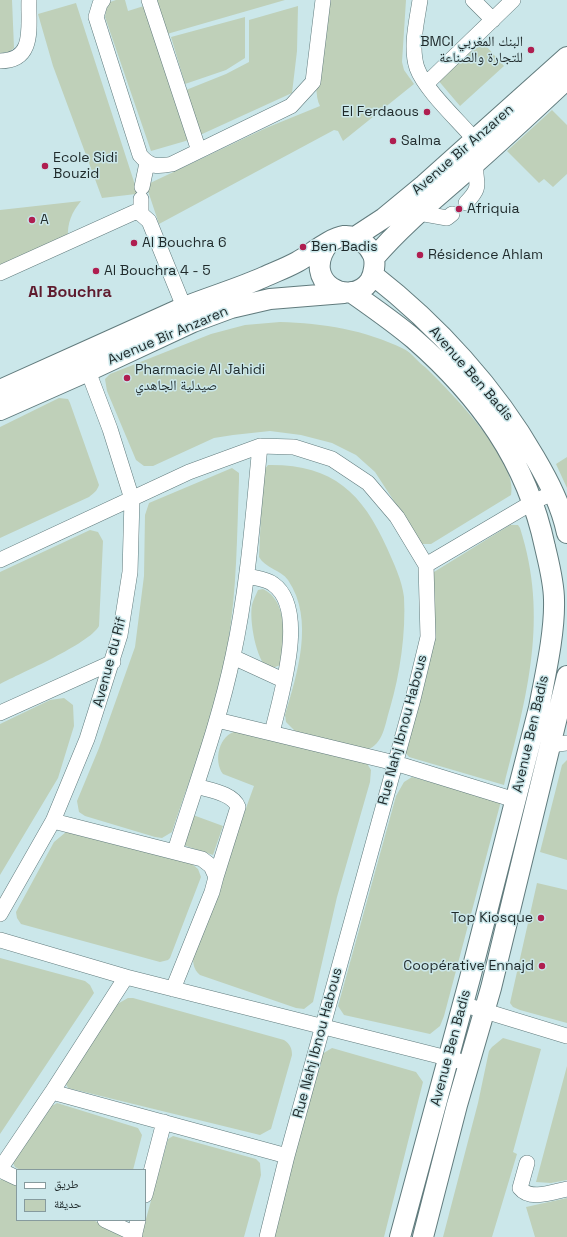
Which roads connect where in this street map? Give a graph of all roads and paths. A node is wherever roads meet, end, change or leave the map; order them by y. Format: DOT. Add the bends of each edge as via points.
graph roads {
  1 [pos="29,0"];
  2 [pos="103,0"];
  3 [pos="149,0"];
  4 [pos="323,0"];
  5 [pos="420,0"];
  6 [pos="473,0"];
  7 [pos="513,0"];
  8 [pos="494,20"];
  9 [pos="567,57"];
  10 [pos="0,60"];
  11 [pos="567,79"];
  12 [pos="426,84"];
  13 [pos="475,140"];
  14 [pos="199,151"];
  15 [pos="147,163"];
  16 [pos="476,163"];
  17 [pos="142,200"];
  18 [pos="466,203"];
  19 [pos="419,213"];
  20 [pos="452,214"];
  21 [pos="355,237"];
  22 [pos="328,244"];
  23 [pos="374,267"];
  24 [pos="0,273"];
  25 [pos="347,292"];
  26 [pos="184,307"];
  27 [pos="88,371"];
  28 [pos="0,390"];
  29 [pos="0,410"];
  30 [pos="260,446"];
  31 [pos="555,492"];
  32 [pos="132,499"];
  33 [pos="533,502"];
  34 [pos="567,533"];
  35 [pos="0,560"];
  36 [pos="426,565"];
  37 [pos="247,576"];
  38 [pos="233,657"];
  39 [pos="113,662"];
  40 [pos="567,676"];
  41 [pos="283,680"];
  42 [pos="0,713"];
  43 [pos="217,720"];
  44 [pos="272,733"];
  45 [pos="558,744"];
  46 [pos="395,763"];
  47 [pos="196,786"];
  48 [pos="515,800"];
  49 [pos="53,821"];
  50 [pos="175,851"];
  51 [pos="216,877"];
  52 [pos="0,914"];
  53 [pos="0,940"];
  54 [pos="126,977"];
  55 [pos="173,988"];
  56 [pos="462,1004"];
  57 [pos="485,1010"];
  58 [pos="323,1027"];
  59 [pos="567,1036"];
  60 [pos="447,1058"];
  61 [pos="470,1064"];
  62 [pos="52,1092"];
  63 [pos="164,1122"];
  64 [pos="287,1156"];
  65 [pos="527,1163"];
  66 [pos="0,1170"];
  67 [pos="16,1178"];
  68 [pos="567,1190"];
  69 [pos="146,1191"];
  70 [pos="108,1221"];
  71 [pos="136,1230"];
  72 [pos="267,1237"];
  73 [pos="400,1237"];
  74 [pos="423,1237"];
  1 -- 10 [label="street" via="28,42 23,54 11,60"];
  2 -- 15 [label="street" via="96,16 140,155"];
  3 -- 14 [label="street"];
  4 -- 14 [label="street" via="313,82 302,96 292,106"];
  5 -- 12 [label="street" via="415,51 417,68"];
  6 -- 8 [label="street"];
  7 -- 8 [label="street"];
  8 -- 12 [label="street"];
  9 -- 13 [label="main road, Avenue Bir Anzaren"];
  11 -- 16 [label="main road, Avenue Bir Anzaren"];
  12 -- 13 [label="street"];
  13 -- 21 [label="main road, Avenue Bir Anzaren" via="384,218"];
  14 -- 15 [label="street" via="172,164 157,167"];
  15 -- 17 [label="street"];
  16 -- 18 [label="street" via="478,186 476,193"];
  16 -- 19 [label="main road, Avenue Bir Anzaren"];
  17 -- 24 [label="street" via="135,212"];
  17 -- 26 [label="street"];
  19 -- 20 [label="street" via="441,218 447,218"];
  19 -- 23 [label="main road, Avenue Bir Anzaren" via="386,244"];
  21 -- 22 [label="main road, Avenue Bir Anzaren" via="336,238"];
  21 -- 23 [label="main road" via="370,249"];
  22 -- 25 [label="main road" via="321,252 320,273 325,283 334,290"];
  22 -- 26 [label="main road, Avenue Bir Anzaren" via="262,278"];
  23 -- 25 [label="main road, Avenue Bir Anzaren" via="364,287"];
  23 -- 31 [label="main road, Avenue Ben Badis" via="486,387 517,426"];
  25 -- 27 [label="main road, Avenue Bir Anzaren" via="270,299 231,308 193,322"];
  25 -- 33 [label="main road, Avenue Ben Badis" via="413,338 455,378 506,444"];
  26 -- 28 [label="main road, Avenue Bir Anzaren"];
  27 -- 29 [label="main road, Avenue Bir Anzaren"];
  27 -- 32 [label="street, Avenue du Rif"];
  30 -- 32 [label="street, Rue Nahj Ibnou Habous" via="189,472"];
  30 -- 36 [label="street, Rue Nahj Ibnou Habous" via="294,447 332,459 368,483 397,517"];
  30 -- 37 [label="street"];
  31 -- 33 [label="street"];
  31 -- 34 [label="main road, Avenue Ben Badis"];
  32 -- 35 [label="street, Rue Nahj Ibnou Habous"];
  32 -- 39 [label="street, Avenue du Rif" via="130,572"];
  33 -- 36 [label="street"];
  33 -- 48 [label="main road, Avenue Ben Badis" via="542,532 554,600 539,708"];
  36 -- 46 [label="street, Rue Nahj Ibnou Habous" via="428,636"];
  37 -- 38 [label="street"];
  37 -- 41 [label="street" via="272,583 280,589 288,606 292,623"];
  38 -- 41 [label="street"];
  38 -- 43 [label="street"];
  39 -- 42 [label="street"];
  39 -- 49 [label="street, Avenue du Rif" via="87,739"];
  40 -- 45 [label="main road, Avenue Ben Badis"];
  41 -- 44 [label="street"];
  43 -- 44 [label="street"];
  43 -- 47 [label="street"];
  44 -- 46 [label="street"];
  45 -- 57 [label="main road, Avenue Ben Badis"];
  46 -- 48 [label="street"];
  46 -- 58 [label="street, Rue Nahj Ibnou Habous"];
  47 -- 50 [label="street"];
  47 -- 51 [label="street" via="231,798 238,807"];
  48 -- 56 [label="main road, Avenue Ben Badis"];
  49 -- 50 [label="street"];
  49 -- 52 [label="street, Avenue du Rif"];
  50 -- 51 [label="street" via="202,859 212,866"];
  51 -- 55 [label="street"];
  53 -- 54 [label="street"];
  54 -- 55 [label="street"];
  54 -- 62 [label="street"];
  55 -- 58 [label="street"];
  56 -- 57 [label="street"];
  56 -- 60 [label="main road, Avenue Ben Badis"];
  57 -- 59 [label="street"];
  57 -- 61 [label="main road, Avenue Ben Badis"];
  58 -- 60 [label="street"];
  58 -- 64 [label="street, Rue Nahj Ibnou Habous"];
  60 -- 61 [label="street"];
  60 -- 73 [label="main road, Avenue Ben Badis"];
  61 -- 74 [label="main road, Avenue Ben Badis"];
  62 -- 63 [label="street"];
  62 -- 66 [label="street"];
  63 -- 64 [label="street"];
  63 -- 69 [label="street"];
  64 -- 72 [label="street, Rue Nahj Ibnou Habous"];
  65 -- 68 [label="street" via="520,1188 524,1194 530,1196"];
  66 -- 67 [label="street"];
  70 -- 71 [label="street"];
}
